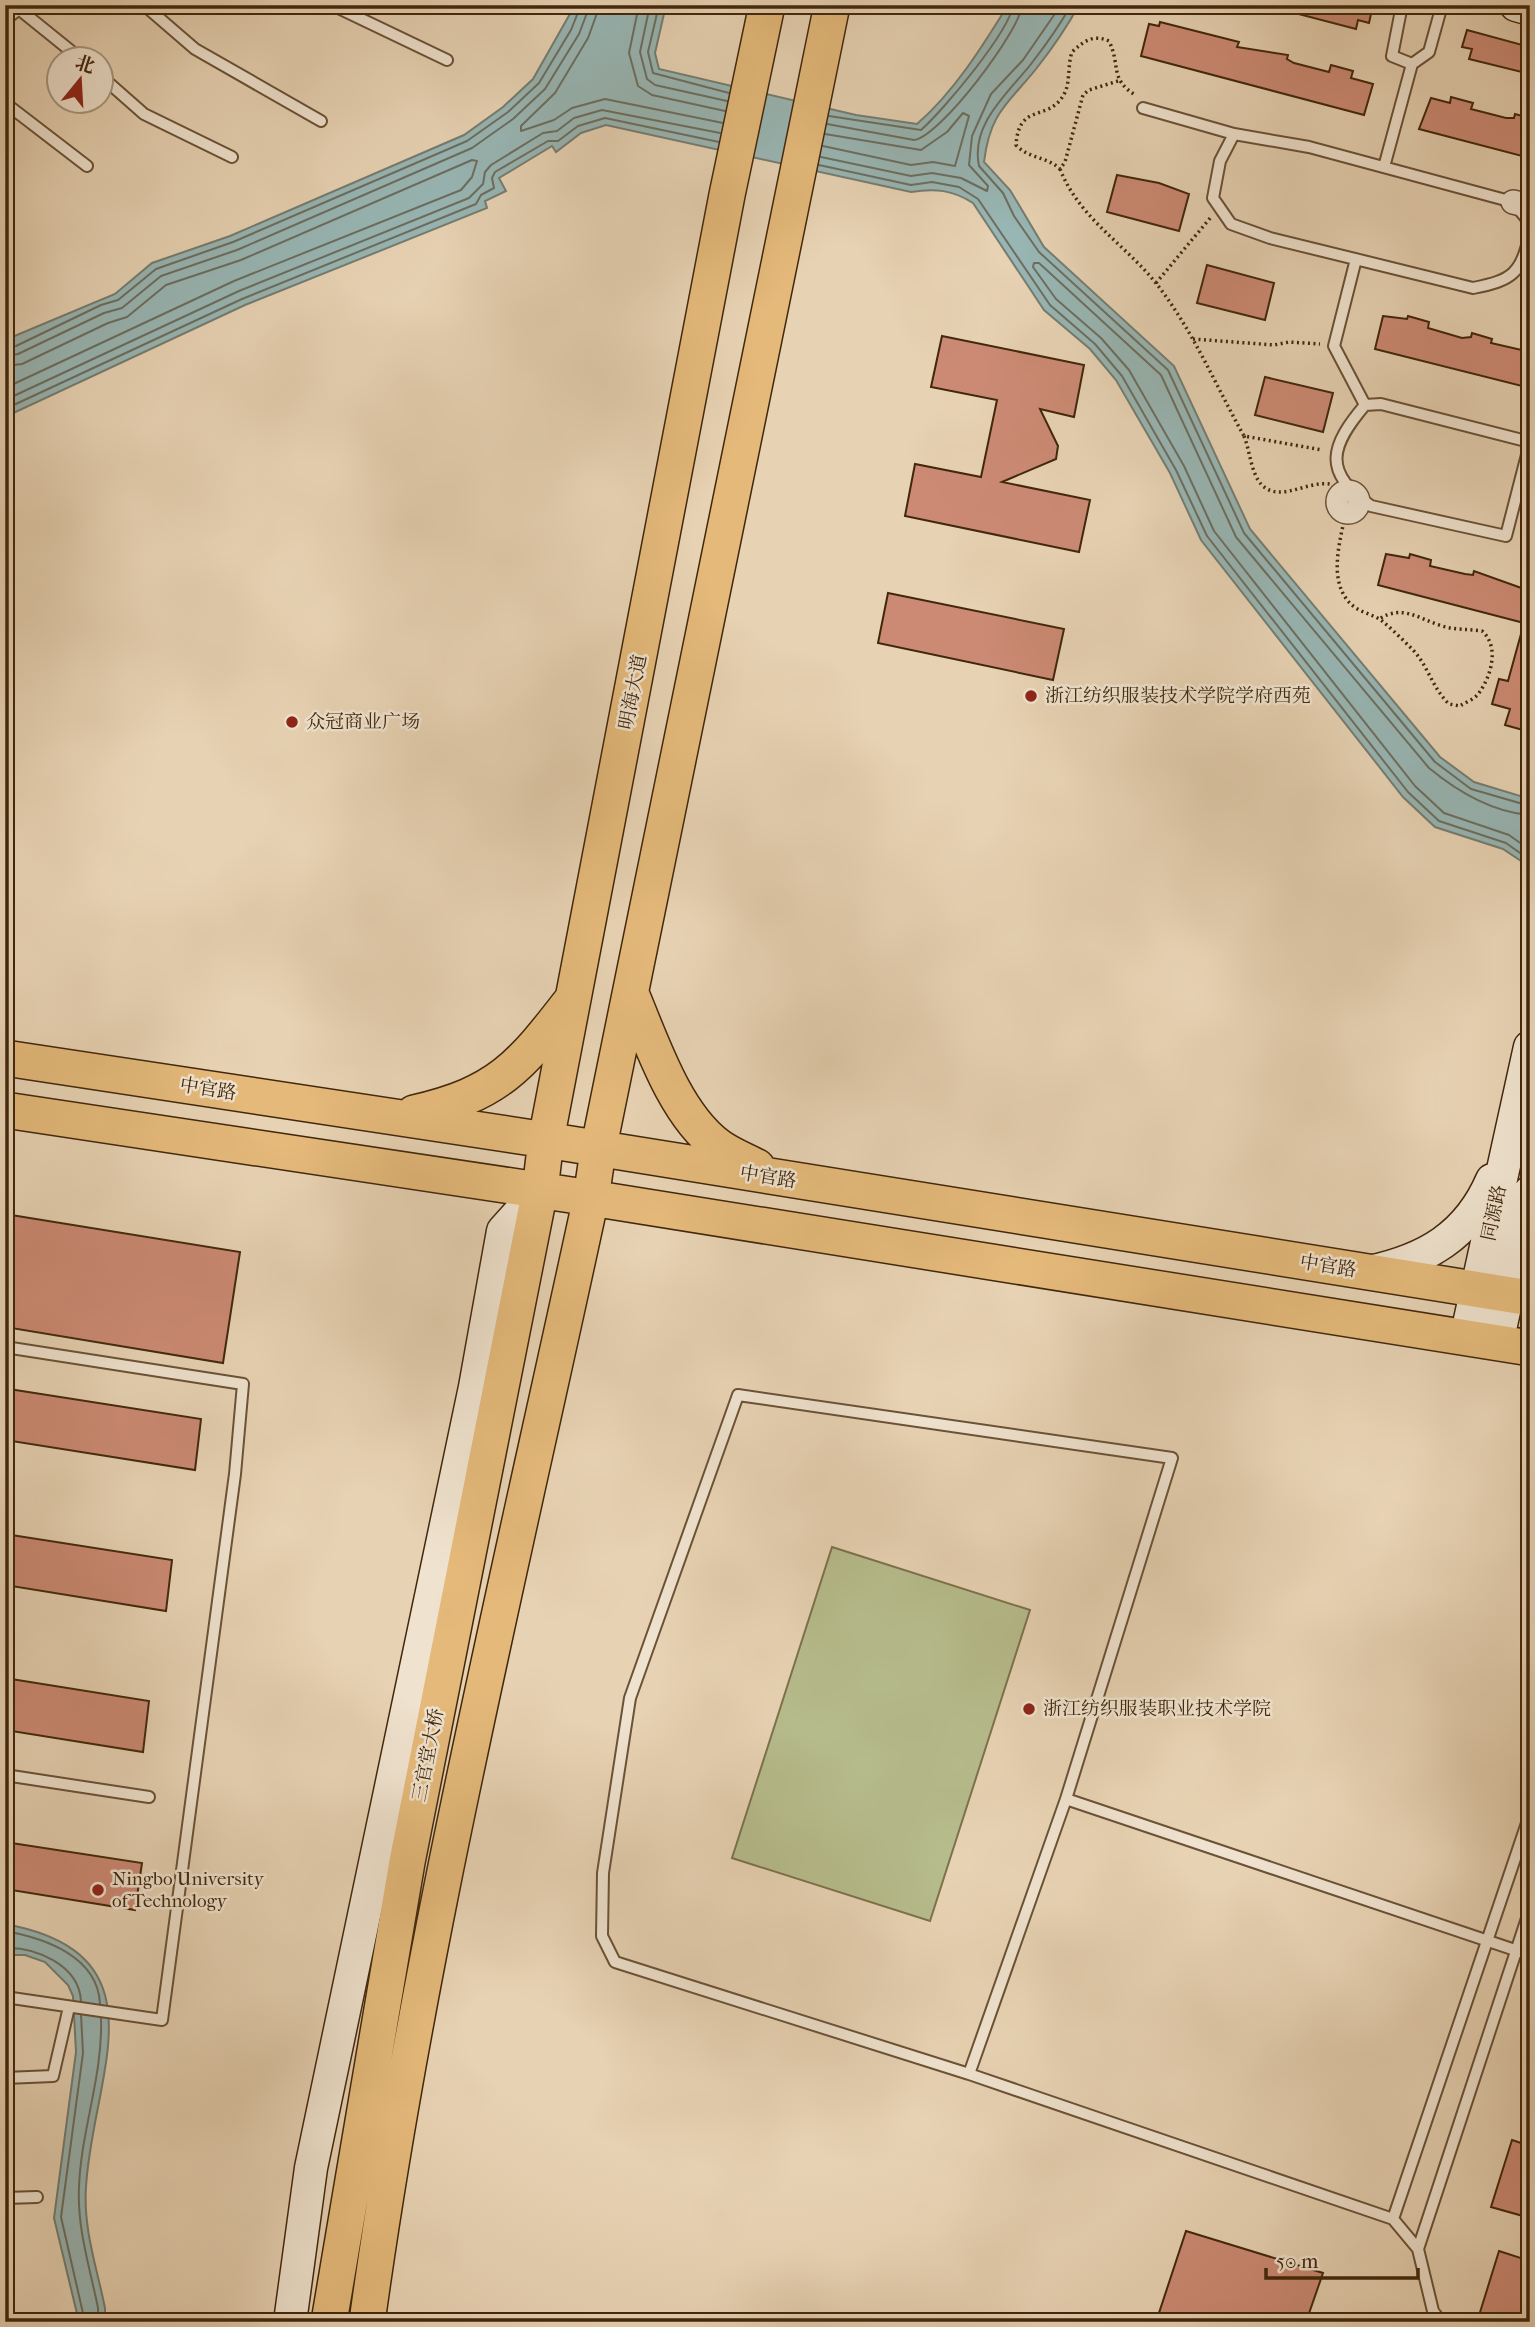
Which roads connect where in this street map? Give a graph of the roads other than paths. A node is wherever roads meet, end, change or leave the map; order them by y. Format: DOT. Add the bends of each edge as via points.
graph roads {
  1 [pos="144,5"];
  2 [pos="332,5"];
  3 [pos="767,5"];
  4 [pos="832,5"];
  5 [pos="1402,5"];
  6 [pos="1442,5"];
  7 [pos="1516,5"];
  8 [pos="20,7"];
  9 [pos="1530,9"];
  10 [pos="5,20"];
  11 [pos="66,46"];
  12 [pos="446,60"];
  13 [pos="1412,64"];
  14 [pos="116,89"];
  15 [pos="5,103"];
  16 [pos="1143,108"];
  17 [pos="321,121"];
  18 [pos="1234,134"];
  19 [pos="232,157"];
  20 [pos="87,166"];
  21 [pos="1384,166"];
  22 [pos="1521,204"];
  23 [pos="1530,223"];
  24 [pos="1530,233"];
  25 [pos="1356,259"];
  26 [pos="1365,405"];
  27 [pos="1530,443"];
  28 [pos="575,995"];
  29 [pos="632,996"];
  30 [pos="1530,1047"];
  31 [pos="5,1058"];
  32 [pos="5,1110"];
  33 [pos="396,1117"];
  34 [pos="1510,1137"];
  35 [pos="546,1140"];
  36 [pos="598,1151"];
  37 [pos="778,1179"];
  38 [pos="540,1190"];
  39 [pos="1530,1192"];
  40 [pos="591,1198"];
  41 [pos="1367,1272"];
  42 [pos="1505,1295"];
  43 [pos="1497,1343"];
  44 [pos="5,1347"];
  45 [pos="5,1775"];
  46 [pos="149,1797"];
  47 [pos="1066,1799"];
  48 [pos="1530,1814"];
  49 [pos="1530,1909"];
  50 [pos="1487,1940"];
  51 [pos="1516,1950"];
  52 [pos="1530,1955"];
  53 [pos="5,1997"];
  54 [pos="69,2007"];
  55 [pos="969,2074"];
  56 [pos="5,2078"];
  57 [pos="37,2197"];
  58 [pos="5,2198"];
  59 [pos="1393,2219"];
  60 [pos="1418,2249"];
  61 [pos="290,2322"];
  62 [pos="329,2322"];
  63 [pos="367,2322"];
  64 [pos="1441,2322"];
  1 -- 17 [label="lane" via="195,48"];
  2 -- 12 [label="lane"];
  3 -- 28 [label="main road, 明海大道"];
  4 -- 29 [label="main road"];
  5 -- 13 [label="lane" via="1392,56"];
  6 -- 13 [label="lane" via="1429,51"];
  7 -- 9 [label="street"];
  8 -- 10 [label="lane"];
  8 -- 11 [label="lane"];
  13 -- 21 [label="lane"];
  14 -- 19 [label="lane" via="144,114"];
  15 -- 20 [label="lane"];
  16 -- 18 [label="lane"];
  18 -- 21 [label="lane"];
  18 -- 25 [label="lane" via="1220,161 1213,198 1231,224"];
  21 -- 22 [label="lane"];
  22 -- 23 [label="lane"];
  24 -- 25 [label="lane" via="1524,259 1504,282 1473,288"];
  25 -- 26 [label="lane" via="1334,346"];
  26 -- 27 [label="lane" via="1381,404"];
  26 -- 27 [label="lane" via="1345,429 1336,452 1348,500 1371,506 1506,536"];
  28 -- 33 [label="main road" via="532,1052 492,1086 458,1103"];
  28 -- 35 [label="main road, 明海大道"];
  29 -- 36 [label="main road"];
  29 -- 37 [label="main road" via="667,1079 684,1107 717,1146"];
  30 -- 34 [label="street, 同源路"];
  31 -- 33 [label="main road, 中官路"];
  32 -- 38 [label="main road"];
  33 -- 35 [label="main road, 中官路"];
  34 -- 41 [label="street" via="1483,1201 1456,1232 1403,1265"];
  34 -- 42 [label="street, 同源路"];
  35 -- 36 [label="main road, 中官路"];
  35 -- 38 [label="main road, 明海大道"];
  36 -- 37 [label="main road, 中官路"];
  36 -- 40 [label="main road"];
  37 -- 41 [label="main road, 中官路"];
  38 -- 40 [label="main road"];
  38 -- 61 [label="street" via="503,1231 475,1387 312,2168"];
  38 -- 62 [label="main road, 三官堂大桥" via="407,1861"];
  39 -- 42 [label="street, 同源路"];
  40 -- 43 [label="main road"];
  40 -- 63 [label="main road" via="447,1867 383,2209"];
  41 -- 42 [label="main road, 中官路"];
  42 -- 43 [label="street, 同源路"];
  44 -- 54 [label="lane" via="243,1384 162,2020"];
  45 -- 46 [label="lane"];
  47 -- 50 [label="lane"];
  47 -- 55 [label="lane"];
  47 -- 55 [label="lane" via="1172,1458 738,1395 630,1698 603,1873 602,1936 615,1962"];
  48 -- 50 [label="lane"];
  49 -- 51 [label="lane"];
  50 -- 51 [label="lane"];
  50 -- 59 [label="lane"];
  51 -- 52 [label="lane"];
  51 -- 60 [label="lane"];
  53 -- 54 [label="lane"];
  54 -- 56 [label="lane" via="53,2076"];
  55 -- 59 [label="lane"];
  57 -- 58 [label="lane"];
  59 -- 60 [label="lane"];
  60 -- 64 [label="lane" via="1433,2311"];
}
